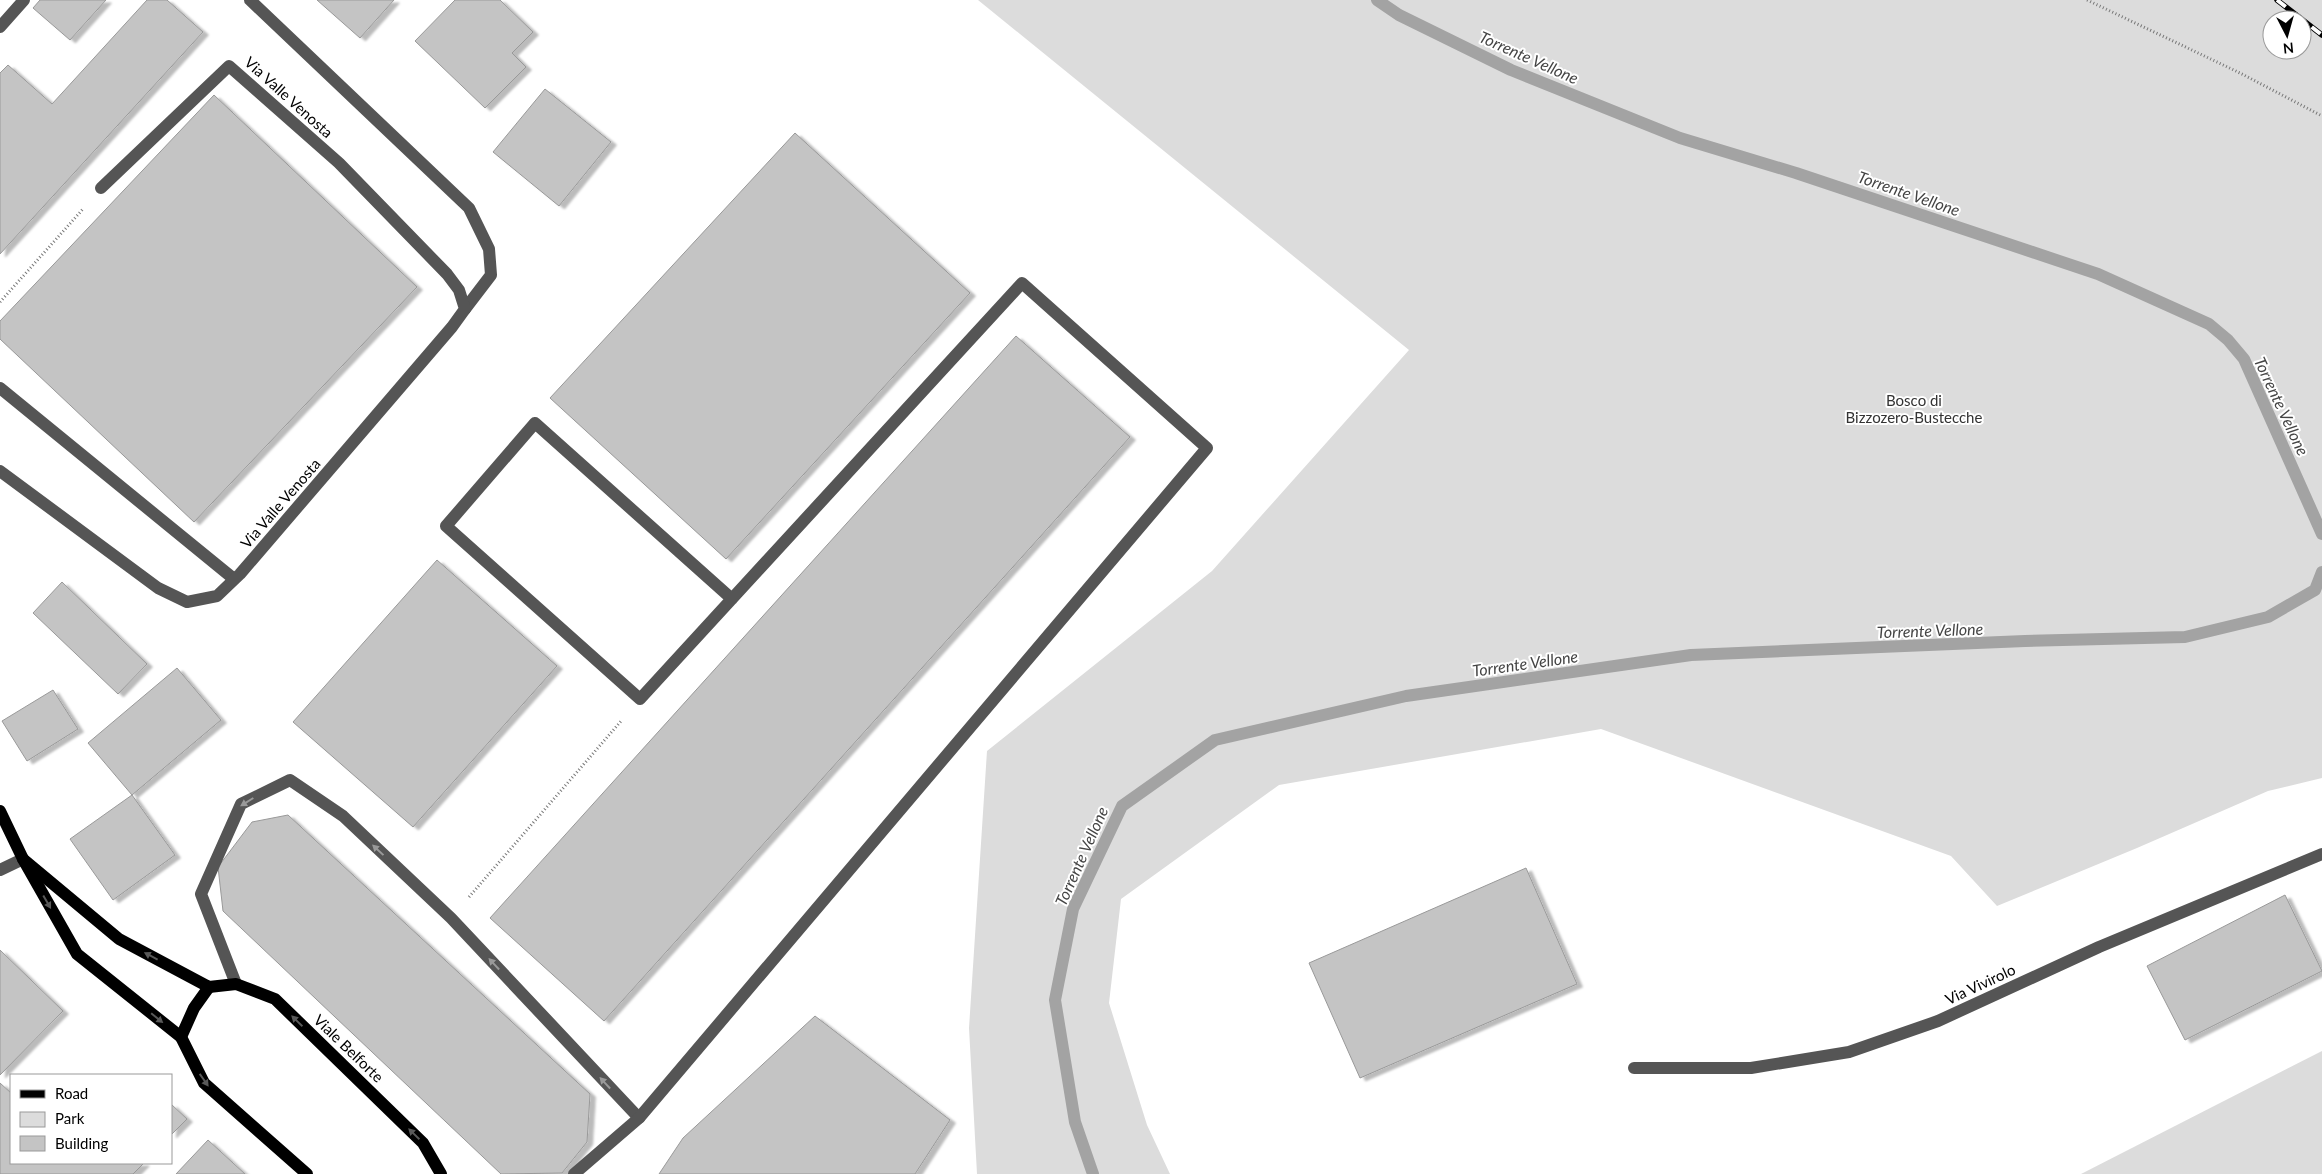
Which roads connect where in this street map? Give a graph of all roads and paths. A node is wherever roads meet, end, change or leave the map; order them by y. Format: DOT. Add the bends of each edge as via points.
graph roads {
  1 [pos="24,0"];
  2 [pos="250,0"];
  3 [pos="2087,0"];
  4 [pos="0,27"];
  5 [pos="2322,116"];
  6 [pos="101,188"];
  7 [pos="0,302"];
  8 [pos="465,309"];
  9 [pos="0,388"];
  10 [pos="0,470"];
  11 [pos="234,579"];
  12 [pos="732,599"];
  13 [pos="640,699"];
  14 [pos="0,811"];
  15 [pos="2322,854"];
  16 [pos="23,860"];
  17 [pos="0,870"];
  18 [pos="451,918"];
  19 [pos="236,984"];
  20 [pos="209,987"];
  21 [pos="181,1038"];
  22 [pos="1634,1068"];
  23 [pos="639,1118"];
  24 [pos="307,1174"];
  25 [pos="441,1174"];
  26 [pos="574,1174"];
  1 -- 4 [label="street"];
  2 -- 8 [label="street, Via Valle Venosta" via="469,208 490,249 491,275"];
  3 -- 5 [label="path"];
  6 -- 7 [label="path"];
  6 -- 8 [label="street, Via Valle Venosta" via="229,66 338,163 441,267 459,290"];
  8 -- 11 [label="street, Via Valle Venosta"];
  9 -- 11 [label="street"];
  10 -- 11 [label="street, Via Valle Venosta" via="158,588 187,602 217,596"];
  12 -- 13 [label="street"];
  12 -- 13 [label="street" via="535,423 446,526"];
  12 -- 23 [label="street" via="1022,283 1207,448"];
  13 -- 18 [label="path"];
  14 -- 16 [label="main road"];
  15 -- 22 [label="street, Via Vivirolo" via="2099,947 1938,1021 1849,1052 1751,1068"];
  16 -- 17 [label="street"];
  20 -- 16 [label="main road, one-way" via="119,940"];
  16 -- 21 [label="main road, one-way" via="77,954"];
  18 -- 19 [label="street, one-way" via="343,816 290,780 240,804 201,894"];
  23 -- 18 [label="street, one-way"];
  19 -- 20 [label="main road, Viale Belforte"];
  25 -- 19 [label="main road, Viale Belforte, one-way" via="423,1143 275,999"];
  20 -- 21 [label="main road" via="194,1008"];
  21 -- 24 [label="main road, one-way" via="204,1083"];
  23 -- 26 [label="street"];
}
